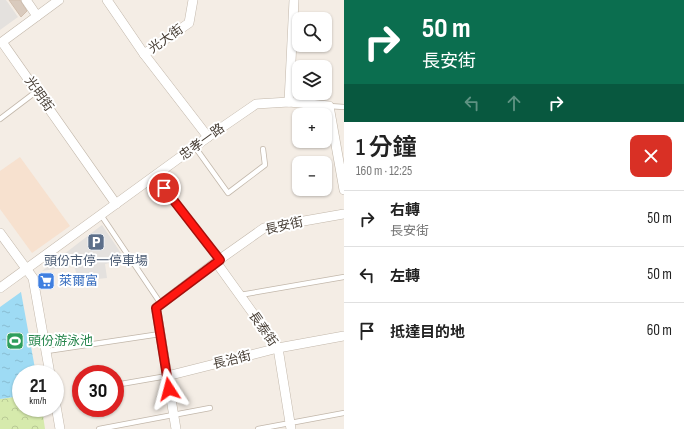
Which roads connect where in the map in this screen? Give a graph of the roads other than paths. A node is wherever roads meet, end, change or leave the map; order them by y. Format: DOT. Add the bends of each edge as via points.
graph roads {
  1 [pos="26,0"];
  2 [pos="59,0"];
  3 [pos="107,0"];
  4 [pos="193,0"];
  5 [pos="294,0"];
  6 [pos="37,16"];
  7 [pos="144,54"];
  8 [pos="37,91"];
  9 [pos="289,102"];
  10 [pos="329,106"];
  11 [pos="344,107"];
  12 [pos="0,119"];
  13 [pos="208,138"];
  14 [pos="195,147"];
  15 [pos="264,149"];
  16 [pos="154,176"];
  17 [pos="344,190"];
  18 [pos="116,204"];
  19 [pos="344,214"];
  20 [pos="101,215"];
  21 [pos="0,233"];
  22 [pos="218,261"];
  23 [pos="27,268"];
  24 [pos="344,276"];
  25 [pos="0,288"];
  26 [pos="240,295"];
  27 [pos="162,304"];
  28 [pos="160,334"];
  29 [pos="344,336"];
  30 [pos="278,348"];
  31 [pos="47,351"];
  32 [pos="49,365"];
  33 [pos="167,376"];
  34 [pos="124,383"];
  35 [pos="210,408"];
  36 [pos="344,413"];
  37 [pos="173,415"];
  38 [pos="58,417"];
  39 [pos="291,426"];
  40 [pos="60,429"];
  41 [pos="98,429"];
  42 [pos="176,429"];
  43 [pos="258,429"];
  1 -- 6 [label="street"];
  2 -- 6 [label="street, 光明街"];
  3 -- 7 [label="street"];
  4 -- 7 [label="street, 光大街" via="189,23"];
  5 -- 9 [label="street"];
  6 -- 8 [label="street, 光明街" via="2,42"];
  7 -- 13 [label="street"];
  8 -- 12 [label="lane"];
  8 -- 18 [label="street, 光明街"];
  9 -- 10 [label="street, 忠孝一路"];
  9 -- 13 [label="street, 忠孝一路" via="256,104"];
  10 -- 11 [label="lane"];
  10 -- 17 [label="street"];
  13 -- 14 [label="street, 忠孝一路"];
  14 -- 15 [label="lane" via="228,194 265,165"];
  14 -- 16 [label="street, 忠孝一路"];
  16 -- 18 [label="street, 忠孝一路"];
  16 -- 22 [label="lane"];
  18 -- 20 [label="street, 忠孝一路"];
  19 -- 22 [label="street, 長安街" via="264,228"];
  20 -- 23 [label="street, 忠孝一路"];
  20 -- 27 [label="lane"];
  21 -- 23 [label="street"];
  22 -- 26 [label="street, 長泰街"];
  22 -- 27 [label="street, 長安街"];
  23 -- 25 [label="street, 忠孝一路"];
  23 -- 31 [label="street" via="34,278"];
  24 -- 26 [label="lane"];
  26 -- 30 [label="street, 長泰街"];
  27 -- 28 [label="street" via="156,308"];
  28 -- 31 [label="lane"];
  28 -- 33 [label="street"];
  29 -- 30 [label="street, 長治街"];
  30 -- 33 [label="street, 長治街"];
  30 -- 39 [label="street, 長泰街"];
  31 -- 32 [label="street"];
  33 -- 34 [label="lane"];
  33 -- 37 [label="street"];
  35 -- 37 [label="lane"];
  36 -- 39 [label="lane"];
  37 -- 41 [label="lane"];
  37 -- 42 [label="street"];
  38 -- 40 [label="street"];
  39 -- 43 [label="lane"];
}
